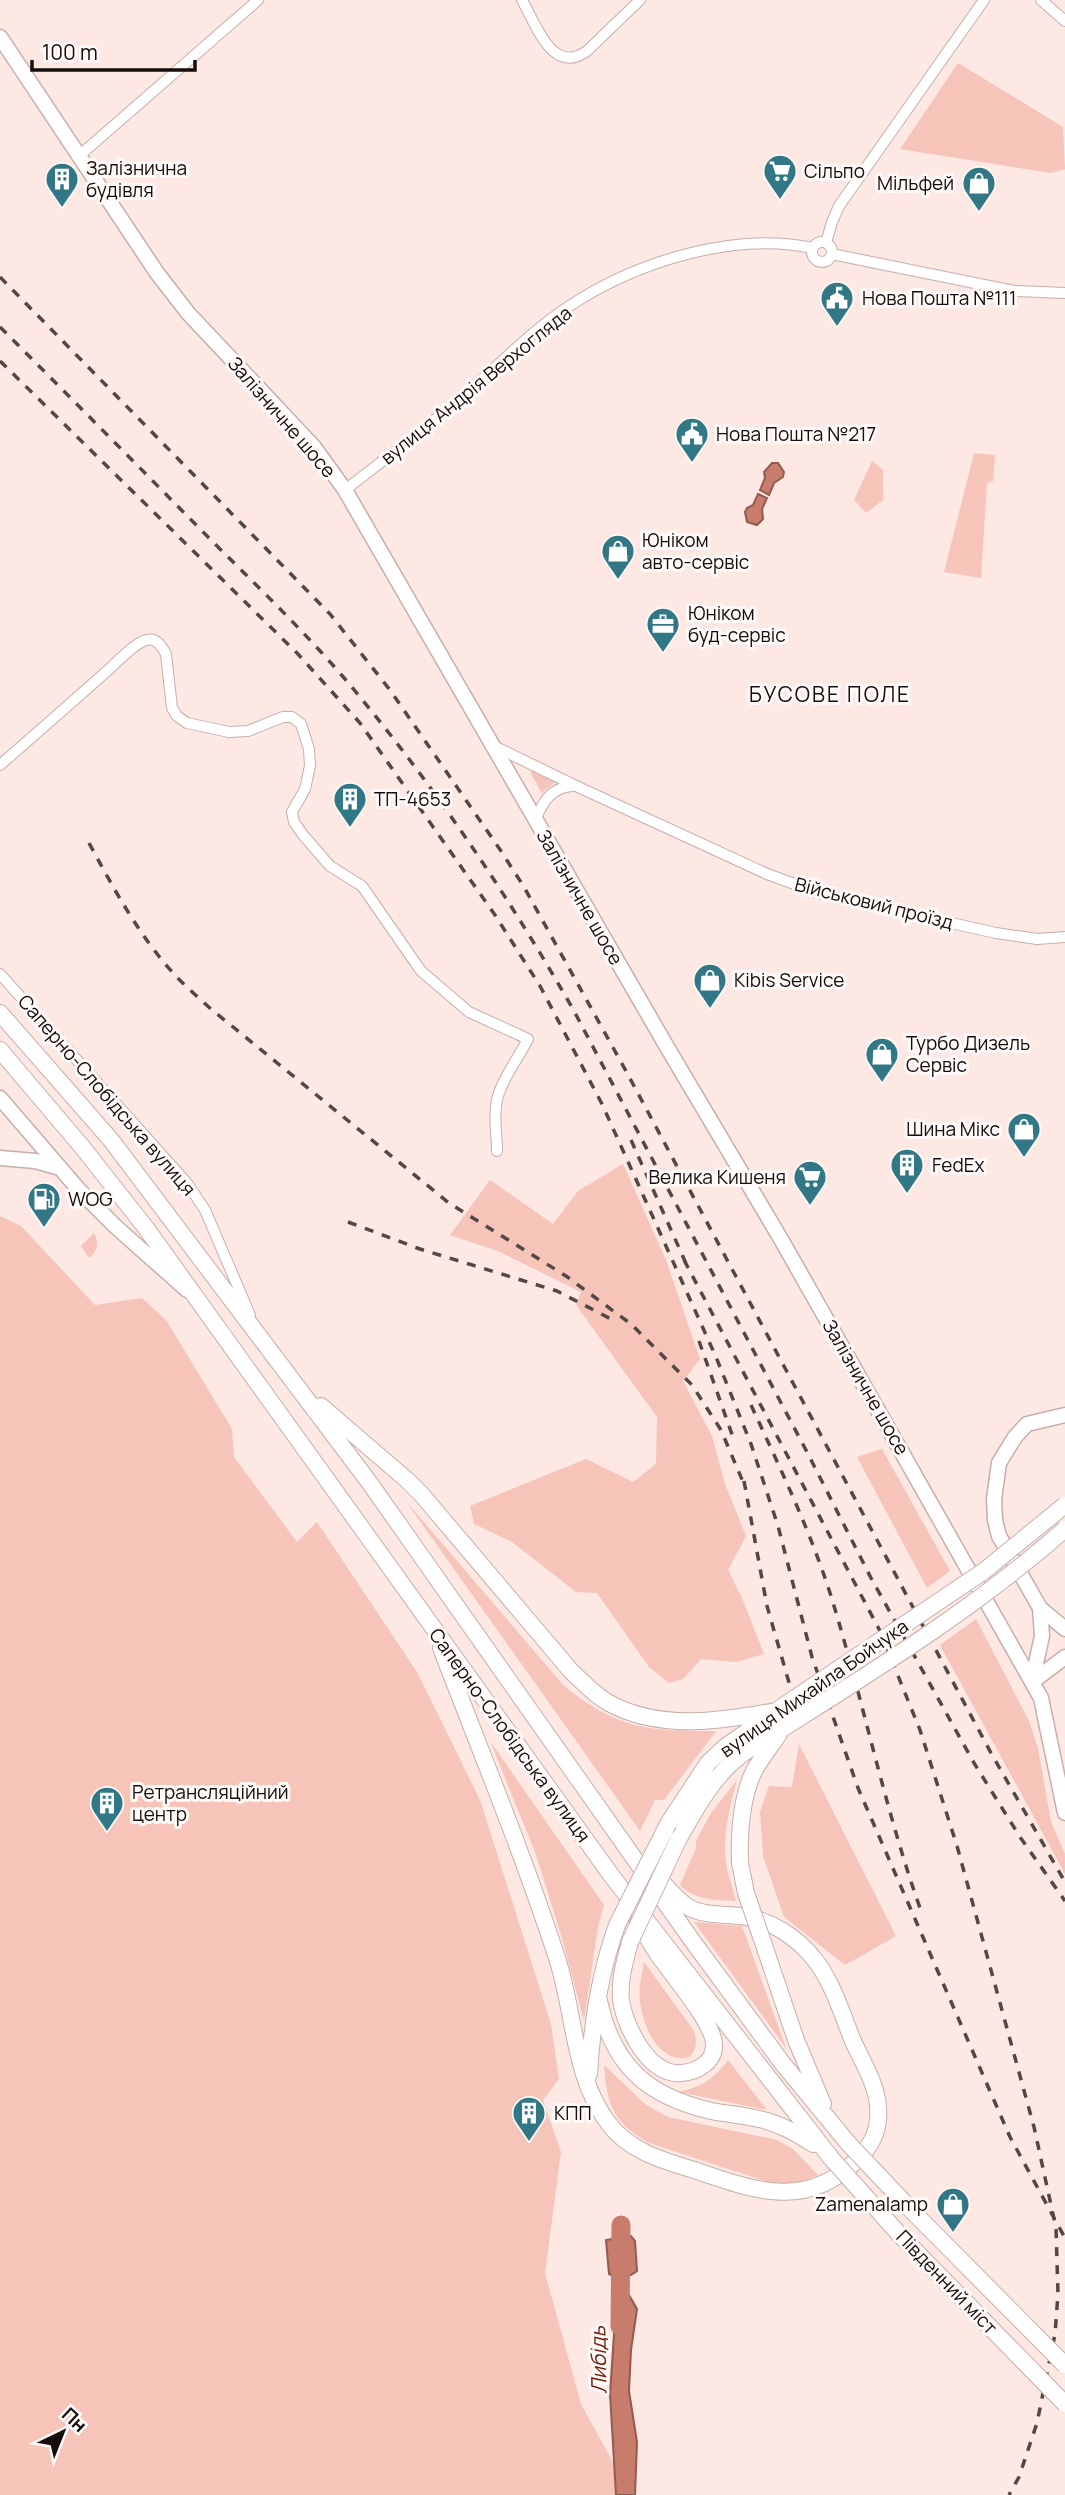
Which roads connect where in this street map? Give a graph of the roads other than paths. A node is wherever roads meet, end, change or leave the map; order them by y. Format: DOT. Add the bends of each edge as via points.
graph roads {
  1 [pos="258,0"];
  2 [pos="522,0"];
  3 [pos="640,0"];
  4 [pos="984,0"];
  5 [pos="1041,0"];
  6 [pos="1065,21"];
  7 [pos="0,37"];
  8 [pos="79,156"];
  9 [pos="826,243"];
  10 [pos="813,248"];
  11 [pos="832,254"];
  12 [pos="1065,293"];
  13 [pos="345,491"];
  14 [pos="491,744"];
  15 [pos="0,765"];
  16 [pos="576,786"];
  17 [pos="535,820"];
  18 [pos="1065,937"];
  19 [pos="0,974"];
  20 [pos="0,1013"];
  21 [pos="0,1050"];
  22 [pos="0,1098"];
  23 [pos="497,1151"];
  24 [pos="0,1157"];
  25 [pos="62,1169"];
  26 [pos="202,1302"];
  27 [pos="259,1335"];
  28 [pos="289,1375"];
  29 [pos="1065,1415"];
  30 [pos="1065,1505"];
  31 [pos="1065,1529"];
  32 [pos="1040,1608"];
  33 [pos="434,1629"];
  34 [pos="1065,1629"];
  35 [pos="1065,1657"];
  36 [pos="1032,1682"];
  37 [pos="776,1712"];
  38 [pos="782,1729"];
  39 [pos="1065,1813"];
  40 [pos="613,1826"];
  41 [pos="611,1875"];
  42 [pos="599,2001"];
  43 [pos="591,2047"];
  44 [pos="613,2048"];
  45 [pos="588,2087"];
  46 [pos="833,2125"];
  47 [pos="848,2143"];
  48 [pos="827,2154"];
  49 [pos="1065,2365"];
  50 [pos="1065,2404"];
  1 -- 8 [label="street"];
  2 -- 3 [label="street" via="549,49 560,57 579,57"];
  4 -- 9 [label="street" via="839,206"];
  5 -- 6 [label="street"];
  7 -- 8 [label="street, Залізничне шосе"];
  8 -- 13 [label="street, Залізничне шосе" via="188,313 314,447"];
  9 -- 10 [label="street"];
  9 -- 11 [label="street"];
  10 -- 11 [label="street" via="819,262"];
  10 -- 13 [label="street, вулиця Андрія Верхогляда" via="738,244 652,266 605,286 569,306"];
  11 -- 12 [label="street" via="1014,291"];
  13 -- 14 [label="street, Залізничне шосе"];
  14 -- 16 [label="street, Військовий проїзд"];
  14 -- 17 [label="street, Залізничне шосе"];
  15 -- 23 [label="street" via="149,639 163,647 172,708 187,723 248,731 292,717 301,724 309,749 305,789 292,812 303,835 330,866 362,886 421,971 469,1012 528,1040 497,1098"];
  16 -- 17 [label="street" via="553,791"];
  16 -- 18 [label="street, Військовий проїзд" via="767,874 822,894 996,933 1037,939"];
  17 -- 36 [label="street, Залізничне шосе" via="782,1241"];
  19 -- 27 [label="street, Саперно-Слобідська вулиця" via="187,1183 205,1210"];
  20 -- 27 [label="main road, Саперно-Слобідська вулиця" via="111,1140"];
  21 -- 26 [label="main road, Саперно-Слобідська вулиця"];
  22 -- 25 [label="street, Саперно-Слобідська вулиця"];
  24 -- 25 [label="street"];
  25 -- 26 [label="street, Саперно-Слобідська вулиця" via="116,1227"];
  26 -- 33 [label="main road, Саперно-Слобідська вулиця"];
  27 -- 28 [label="main road, Саперно-Слобідська вулиця"];
  28 -- 37 [label="main road" via="415,1487 591,1691 628,1712 668,1720 718,1721"];
  28 -- 40 [label="main road, Саперно-Слобідська вулиця"];
  29 -- 32 [label="street" via="1027,1424 1007,1448 993,1499 999,1536"];
  30 -- 37 [label="main road, вулиця Михайла Бойчука, bridge" via="984,1571"];
  31 -- 38 [label="main road, вулиця Михайла Бойчука, bridge" via="994,1589"];
  32 -- 34 [label="street"];
  32 -- 36 [label="street" via="1042,1636"];
  33 -- 41 [label="main road, Саперно-Слобідська вулиця"];
  33 -- 45 [label="main road" via="534,1888 558,1960"];
  35 -- 36 [label="street"];
  36 -- 39 [label="street, Залізничне шосе" via="1046,1713"];
  37 -- 42 [label="main road, вулиця Михайла Бойчука, bridge" via="708,1763 668,1824 617,1925"];
  38 -- 41 [label="main road, вулиця Михайла Бойчука, bridge" via="740,1756 701,1801 679,1838 630,1942 623,1968 621,2002 639,2046 650,2060 676,2073 700,2068 714,2051 709,2026 655,1951"];
  38 -- 46 [label="main road, bridge" via="754,1771 739,1835 740,1863 796,2040"];
  40 -- 45 [label="main road" via="688,1907 780,1928 814,1959 832,1989 877,2096 878,2119 872,2143 839,2175 807,2191 779,2193 736,2184 644,2152 611,2127"];
  40 -- 46 [label="main road, Саперно-Слобідська вулиця" via="691,1939"];
  41 -- 48 [label="main road, Саперно-Слобідська вулиця"];
  42 -- 43 [label="main road, вулиця Михайла Бойчука"];
  42 -- 44 [label="main road"];
  43 -- 44 [label="main road" via="605,2039"];
  43 -- 45 [label="main road, вулиця Михайла Бойчука"];
  44 -- 48 [label="main road" via="647,2086 710,2111 762,2119 792,2130"];
  46 -- 47 [label="main road, Саперно-Слобідська вулиця"];
  47 -- 49 [label="main road, Південний міст, bridge"];
  48 -- 50 [label="main road, Південний міст, bridge"];
}
